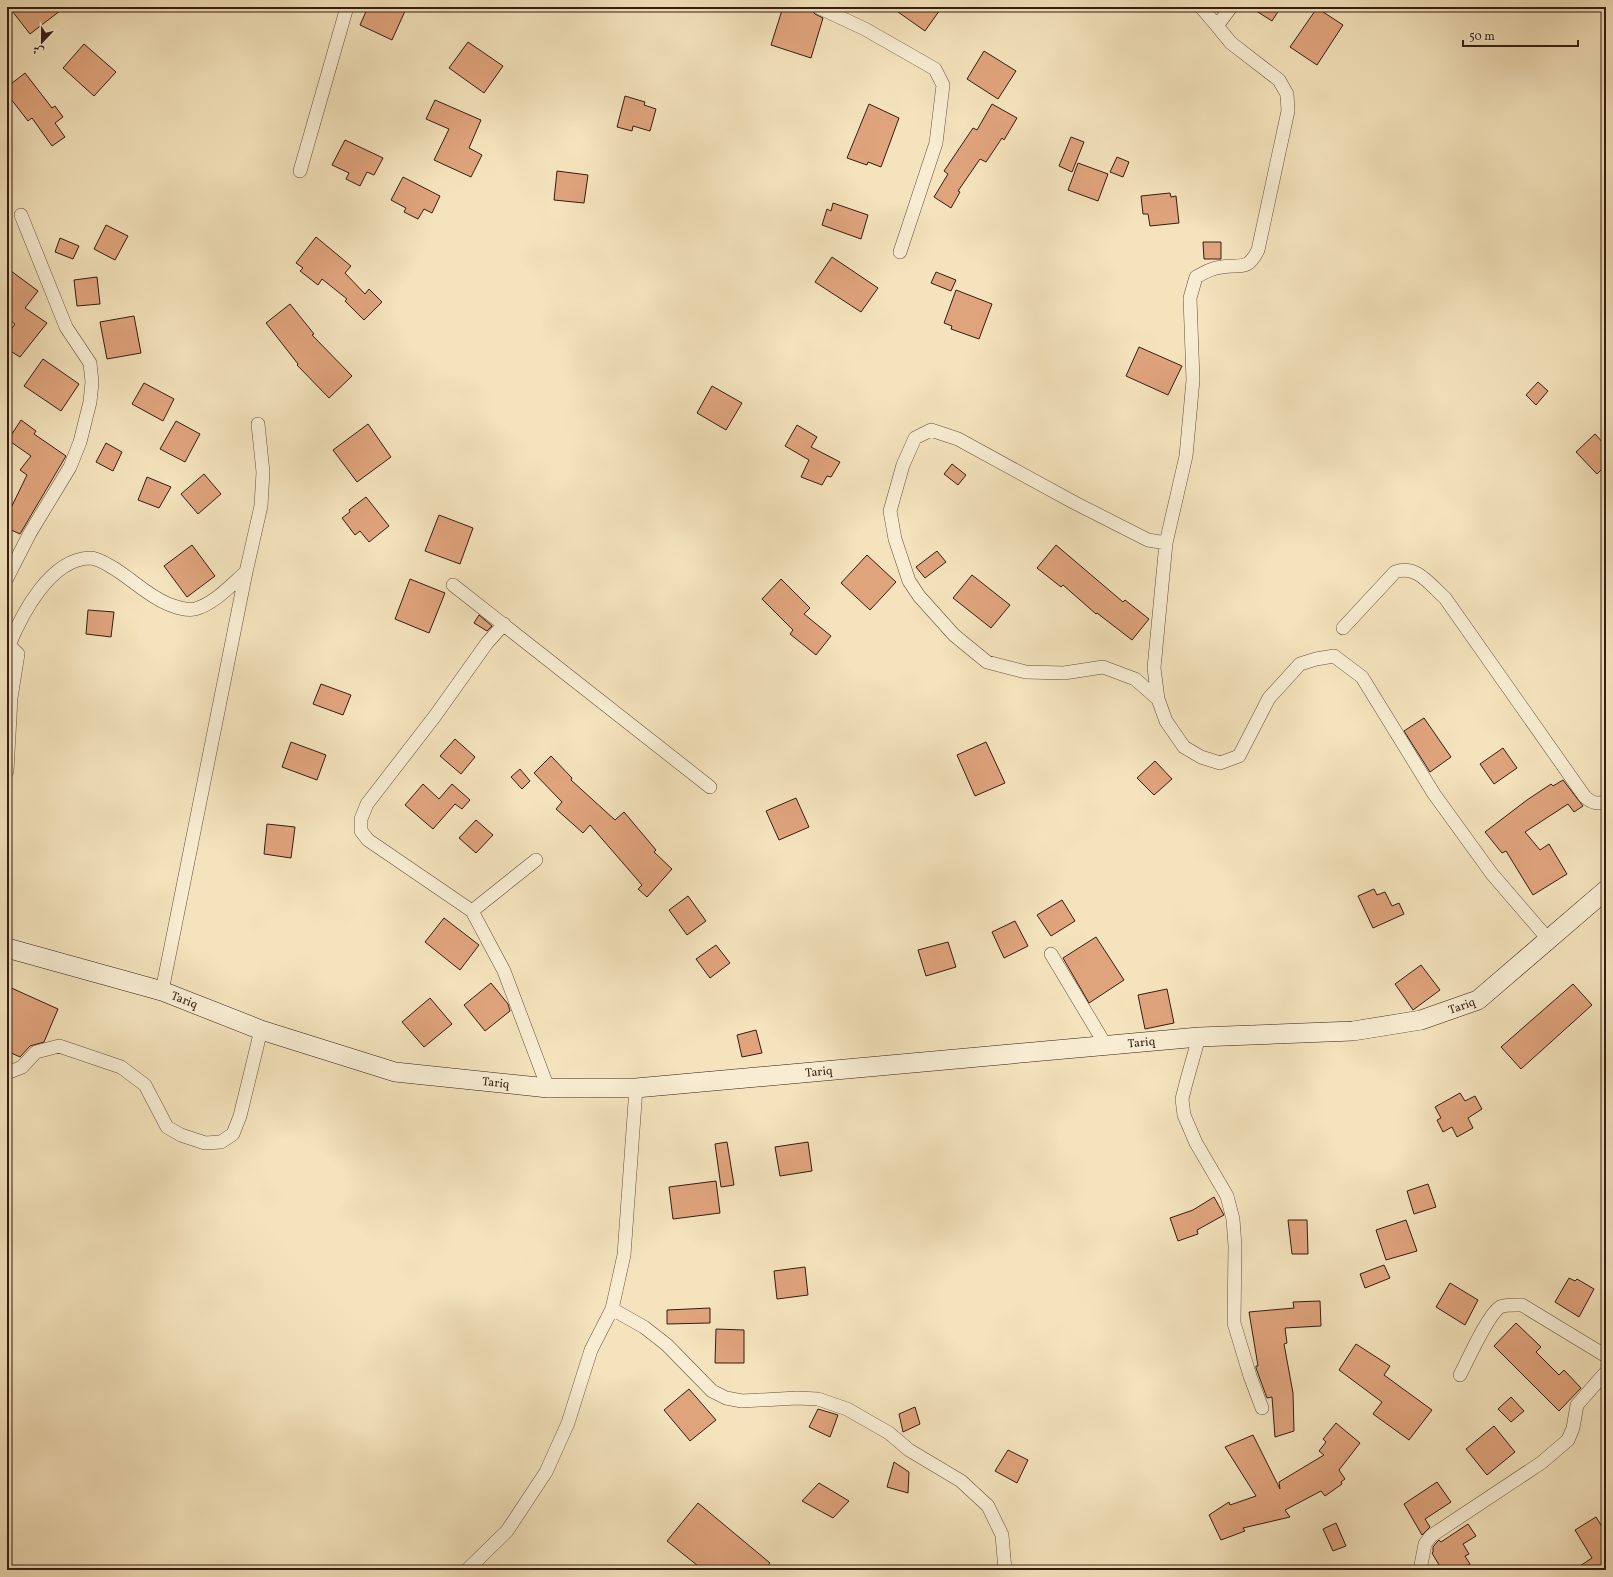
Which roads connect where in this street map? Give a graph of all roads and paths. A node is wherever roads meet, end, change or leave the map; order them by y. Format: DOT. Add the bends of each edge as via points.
graph roads {
  1 [pos="347,7"];
  2 [pos="818,7"];
  3 [pos="1201,7"];
  4 [pos="1231,7"];
  5 [pos="1218,26"];
  6 [pos="300,171"];
  7 [pos="21,215"];
  8 [pos="900,252"];
  9 [pos="258,424"];
  10 [pos="1166,543"];
  11 [pos="246,572"];
  12 [pos="7,578"];
  13 [pos="453,585"];
  14 [pos="504,624"];
  15 [pos="1343,628"];
  16 [pos="8,640"];
  17 [pos="1158,699"];
  18 [pos="8,751"];
  19 [pos="7,771"];
  20 [pos="710,786"];
  21 [pos="1606,801"];
  22 [pos="536,860"];
  23 [pos="1606,890"];
  24 [pos="472,911"];
  25 [pos="1548,939"];
  26 [pos="7,948"];
  27 [pos="1051,954"];
  28 [pos="162,991"];
  29 [pos="261,1030"];
  30 [pos="1199,1037"];
  31 [pos="1105,1044"];
  32 [pos="7,1073"];
  33 [pos="548,1088"];
  34 [pos="636,1088"];
  35 [pos="612,1309"];
  36 [pos="1606,1356"];
  37 [pos="1606,1372"];
  38 [pos="1460,1375"];
  39 [pos="1262,1408"];
  40 [pos="467,1570"];
  41 [pos="1005,1570"];
  42 [pos="1420,1570"];
  1 -- 6 [label="street"];
  2 -- 8 [label="street" via="865,29 935,69 943,85 936,143"];
  3 -- 5 [label="street"];
  4 -- 5 [label="street"];
  5 -- 10 [label="street" via="1231,43 1279,80 1287,94 1288,111 1254,259 1245,266 1223,266 1196,277 1190,298 1193,380 1186,456"];
  7 -- 12 [label="street" via="66,327 90,363 92,382 80,442 70,467 30,533"];
  9 -- 11 [label="street" via="263,472 261,506"];
  10 -- 17 [label="street" via="1154,668"];
  10 -- 17 [label="street" via="1148,540 958,439 931,430 914,438 903,465 890,511 895,539 910,581 954,635 987,662 1026,672 1064,673 1103,666 1135,680"];
  11 -- 16 [label="street" via="222,594 194,609 179,608 155,599 110,566 91,558 76,561 43,585"];
  11 -- 28 [label="street"];
  13 -- 14 [label="street"];
  14 -- 20 [label="street"];
  14 -- 24 [label="street" via="367,804 362,819 361,831 368,840"];
  15 -- 21 [label="street" via="1395,572 1403,569 1417,572 1445,598 1585,797 1600,804"];
  16 -- 18 [label="street" via="18,654 11,698"];
  17 -- 25 [label="street" via="1166,721 1184,747 1201,757 1220,762 1239,756 1269,698 1300,664 1316,658 1334,656 1362,677 1439,800 1492,874"];
  18 -- 19 [label="street"];
  22 -- 24 [label="street"];
  23 -- 25 [label="main road, Tariq"];
  24 -- 33 [label="street" via="504,971"];
  25 -- 30 [label="main road, Tariq" via="1478,1000 1421,1020 1353,1030"];
  26 -- 28 [label="main road, Tariq"];
  27 -- 31 [label="street"];
  28 -- 29 [label="main road, Tariq"];
  29 -- 32 [label="street" via="240,1116 233,1134 221,1142 205,1142 181,1135 167,1127 145,1084 121,1067 60,1046 36,1052 22,1066"];
  29 -- 33 [label="main road, Tariq" via="395,1072"];
  30 -- 31 [label="main road, Tariq"];
  30 -- 39 [label="street" via="1182,1099 1184,1115 1196,1143 1227,1196 1233,1219 1235,1246 1234,1323"];
  31 -- 34 [label="main road, Tariq"];
  33 -- 34 [label="main road, Tariq"];
  34 -- 35 [label="street" via="624,1256"];
  35 -- 40 [label="street" via="591,1350 568,1423 546,1472 507,1531"];
  35 -- 41 [label="street" via="644,1327 667,1345 712,1391 726,1398 742,1401 818,1399 847,1409 890,1433 909,1450 961,1481 988,1506 1002,1535"];
  36 -- 38 [label="street" via="1522,1305 1509,1305 1500,1308 1486,1325"];
  37 -- 42 [label="street" via="1577,1405 1568,1440 1541,1463 1431,1536 1425,1544"];
}
